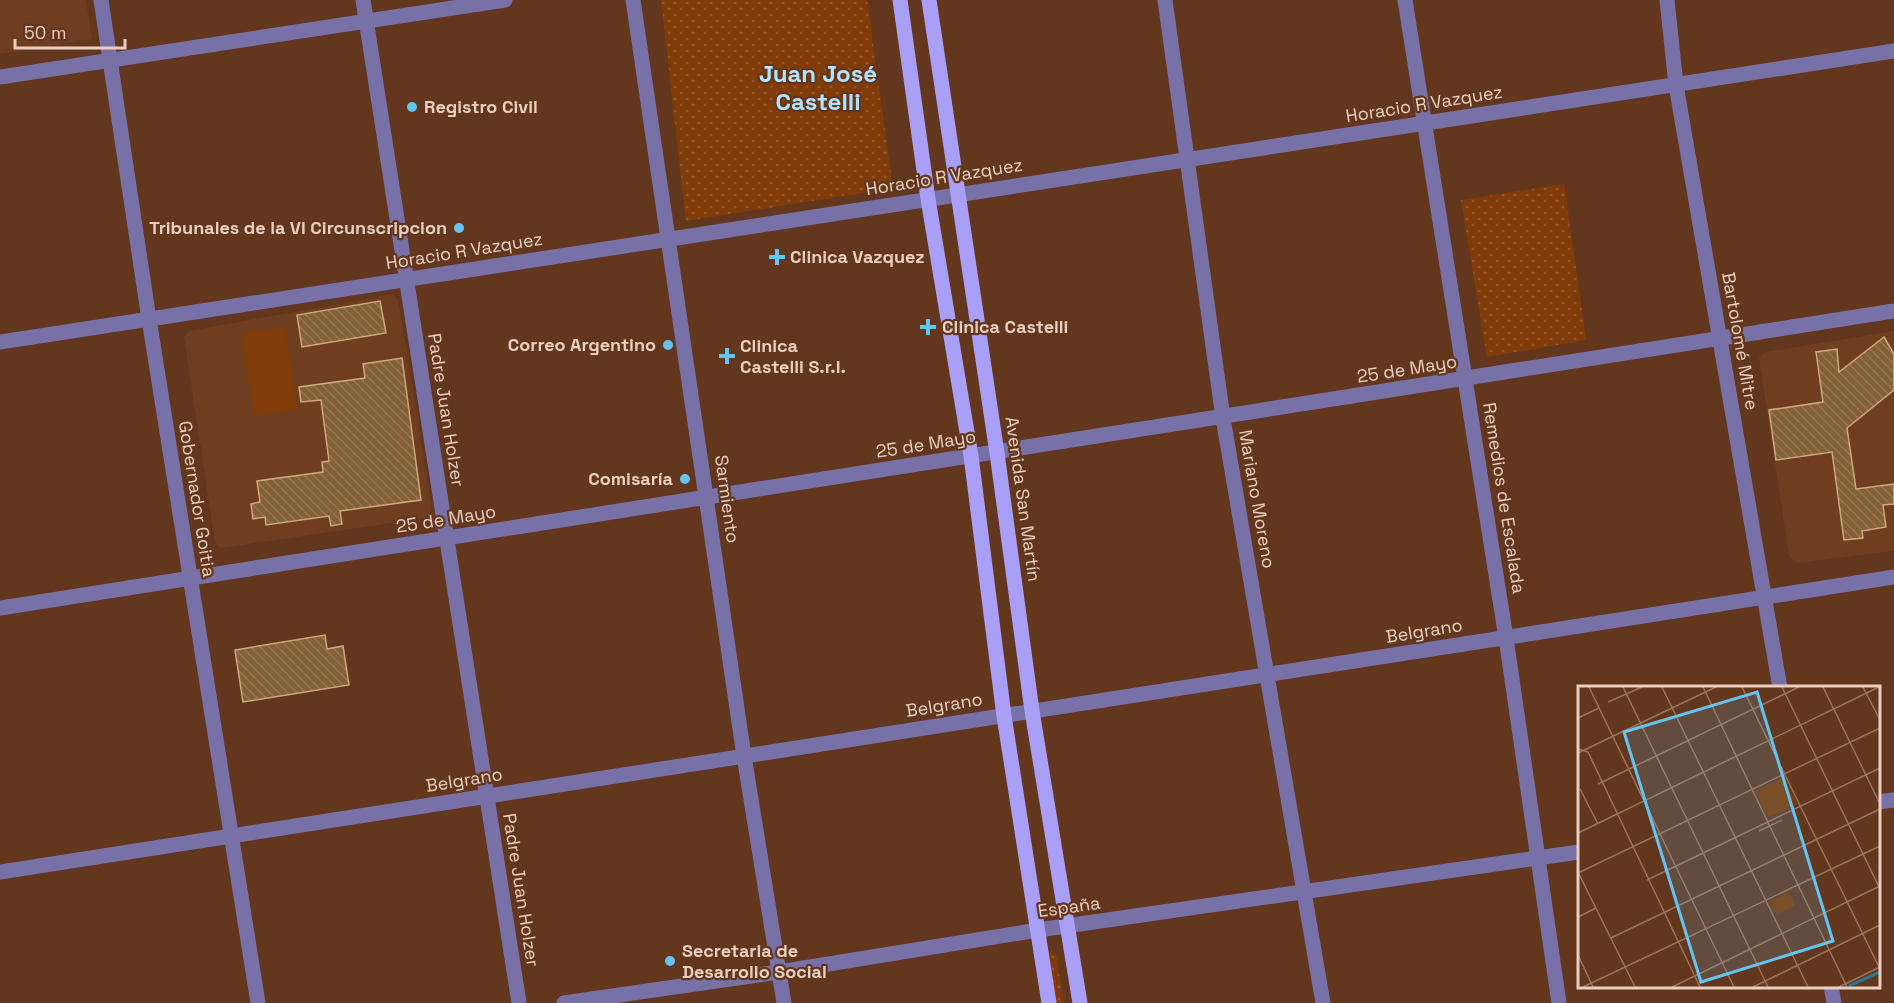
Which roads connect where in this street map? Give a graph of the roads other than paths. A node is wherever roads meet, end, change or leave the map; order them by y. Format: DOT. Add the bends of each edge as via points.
graph roads {
  1 [pos="101,0"];
  2 [pos="363,0"];
  3 [pos="505,0"];
  4 [pos="633,0"];
  5 [pos="900,0"];
  6 [pos="929,0"];
  7 [pos="1165,0"];
  8 [pos="1405,0"];
  9 [pos="1667,0"];
  10 [pos="366,21"];
  11 [pos="1894,51"];
  12 [pos="110,58"];
  13 [pos="0,77"];
  14 [pos="1676,85"];
  15 [pos="1424,124"];
  16 [pos="1186,160"];
  17 [pos="959,195"];
  18 [pos="928,200"];
  19 [pos="669,239"];
  20 [pos="406,280"];
  21 [pos="1894,311"];
  22 [pos="148,319"];
  23 [pos="1720,340"];
  24 [pos="0,342"];
  25 [pos="1465,380"];
  26 [pos="1223,417"];
  27 [pos="997,453"];
  28 [pos="971,456"];
  29 [pos="708,498"];
  30 [pos="447,538"];
  31 [pos="1894,577"];
  32 [pos="191,579"];
  33 [pos="1764,597"];
  34 [pos="0,608"];
  35 [pos="1506,638"];
  36 [pos="1268,675"];
  37 [pos="1780,686"];
  38 [pos="1032,711"];
  39 [pos="1004,716"];
  40 [pos="744,756"];
  41 [pos="487,796"];
  42 [pos="1894,800"];
  43 [pos="1879,802"];
  44 [pos="232,836"];
  45 [pos="1578,852"];
  46 [pos="1538,860"];
  47 [pos="0,872"];
  48 [pos="1305,894"];
  49 [pos="1068,927"];
  50 [pos="1038,930"];
  51 [pos="779,972"];
  52 [pos="1831,988"];
  53 [pos="258,1003"];
  54 [pos="519,1003"];
  55 [pos="564,1003"];
  56 [pos="784,1003"];
  57 [pos="1049,1003"];
  58 [pos="1080,1003"];
  59 [pos="1323,1003"];
  60 [pos="1559,1003"];
  61 [pos="1834,1003"];
  1 -- 12 [label="street, Gobernador Goitia"];
  2 -- 10 [label="street, Padre Juan Holzer"];
  3 -- 10 [label="street"];
  4 -- 19 [label="street, Sarmiento"];
  5 -- 18 [label="main road"];
  6 -- 17 [label="main road, Avenida San Martín"];
  7 -- 16 [label="street, Mariano Moreno"];
  8 -- 15 [label="street, Remedios de Escalada"];
  9 -- 14 [label="street, Bartolomé Mitre"];
  10 -- 12 [label="street"];
  10 -- 20 [label="street, Padre Juan Holzer"];
  11 -- 14 [label="street, Horacio R Vazquez"];
  12 -- 13 [label="street"];
  12 -- 22 [label="street, Gobernador Goitia"];
  14 -- 15 [label="street, Horacio R Vazquez"];
  14 -- 23 [label="street, Bartolomé Mitre"];
  15 -- 16 [label="street, Horacio R Vazquez"];
  15 -- 25 [label="street, Remedios de Escalada"];
  16 -- 17 [label="street, Horacio R Vazquez"];
  16 -- 26 [label="street, Mariano Moreno"];
  17 -- 18 [label="street, Horacio R Vazquez"];
  17 -- 27 [label="main road, Avenida San Martín"];
  18 -- 19 [label="street, Horacio R Vazquez"];
  18 -- 28 [label="main road"];
  19 -- 20 [label="street, Horacio R Vazquez"];
  19 -- 29 [label="street, Sarmiento"];
  20 -- 22 [label="street, Horacio R Vazquez"];
  20 -- 30 [label="street, Padre Juan Holzer"];
  21 -- 23 [label="street, 25 de Mayo"];
  22 -- 24 [label="street, Horacio R Vazquez"];
  22 -- 32 [label="street, Gobernador Goitia"];
  23 -- 25 [label="street, 25 de Mayo"];
  23 -- 33 [label="street, Bartolomé Mitre"];
  25 -- 26 [label="street, 25 de Mayo"];
  25 -- 35 [label="street, Remedios de Escalada"];
  26 -- 27 [label="street, 25 de Mayo"];
  26 -- 36 [label="street, Mariano Moreno"];
  27 -- 28 [label="street, 25 de Mayo"];
  27 -- 38 [label="main road, Avenida San Martín"];
  28 -- 29 [label="street, 25 de Mayo"];
  28 -- 39 [label="main road"];
  29 -- 30 [label="street, 25 de Mayo"];
  29 -- 40 [label="street, Sarmiento"];
  30 -- 32 [label="street, 25 de Mayo"];
  30 -- 41 [label="street, Padre Juan Holzer"];
  31 -- 33 [label="street, Belgrano"];
  32 -- 34 [label="street, 25 de Mayo"];
  32 -- 44 [label="street, Gobernador Goitia"];
  33 -- 35 [label="street, Belgrano"];
  33 -- 37 [label="street, Bartolomé Mitre"];
  35 -- 36 [label="street, Belgrano"];
  35 -- 46 [label="street, Remedios de Escalada"];
  36 -- 38 [label="street, Belgrano"];
  36 -- 48 [label="street, Mariano Moreno"];
  38 -- 39 [label="street, Belgrano"];
  38 -- 49 [label="main road, Avenida San Martín"];
  39 -- 40 [label="street, Belgrano"];
  39 -- 50 [label="main road"];
  40 -- 41 [label="street, Belgrano"];
  40 -- 51 [label="street, Sarmiento"];
  41 -- 44 [label="street, Belgrano"];
  41 -- 54 [label="street, Padre Juan Holzer"];
  42 -- 43 [label="street"];
  44 -- 47 [label="street, Belgrano"];
  44 -- 53 [label="street, Gobernador Goitia"];
  45 -- 46 [label="street, España"];
  46 -- 48 [label="street, España"];
  46 -- 60 [label="street, Remedios de Escalada"];
  48 -- 49 [label="street, España"];
  48 -- 59 [label="street, Mariano Moreno"];
  49 -- 50 [label="street, España"];
  49 -- 58 [label="main road, Avenida San Martín"];
  50 -- 51 [label="street, España"];
  50 -- 57 [label="main road"];
  51 -- 55 [label="street, España"];
  51 -- 56 [label="street, Sarmiento"];
  52 -- 61 [label="street"];
}
